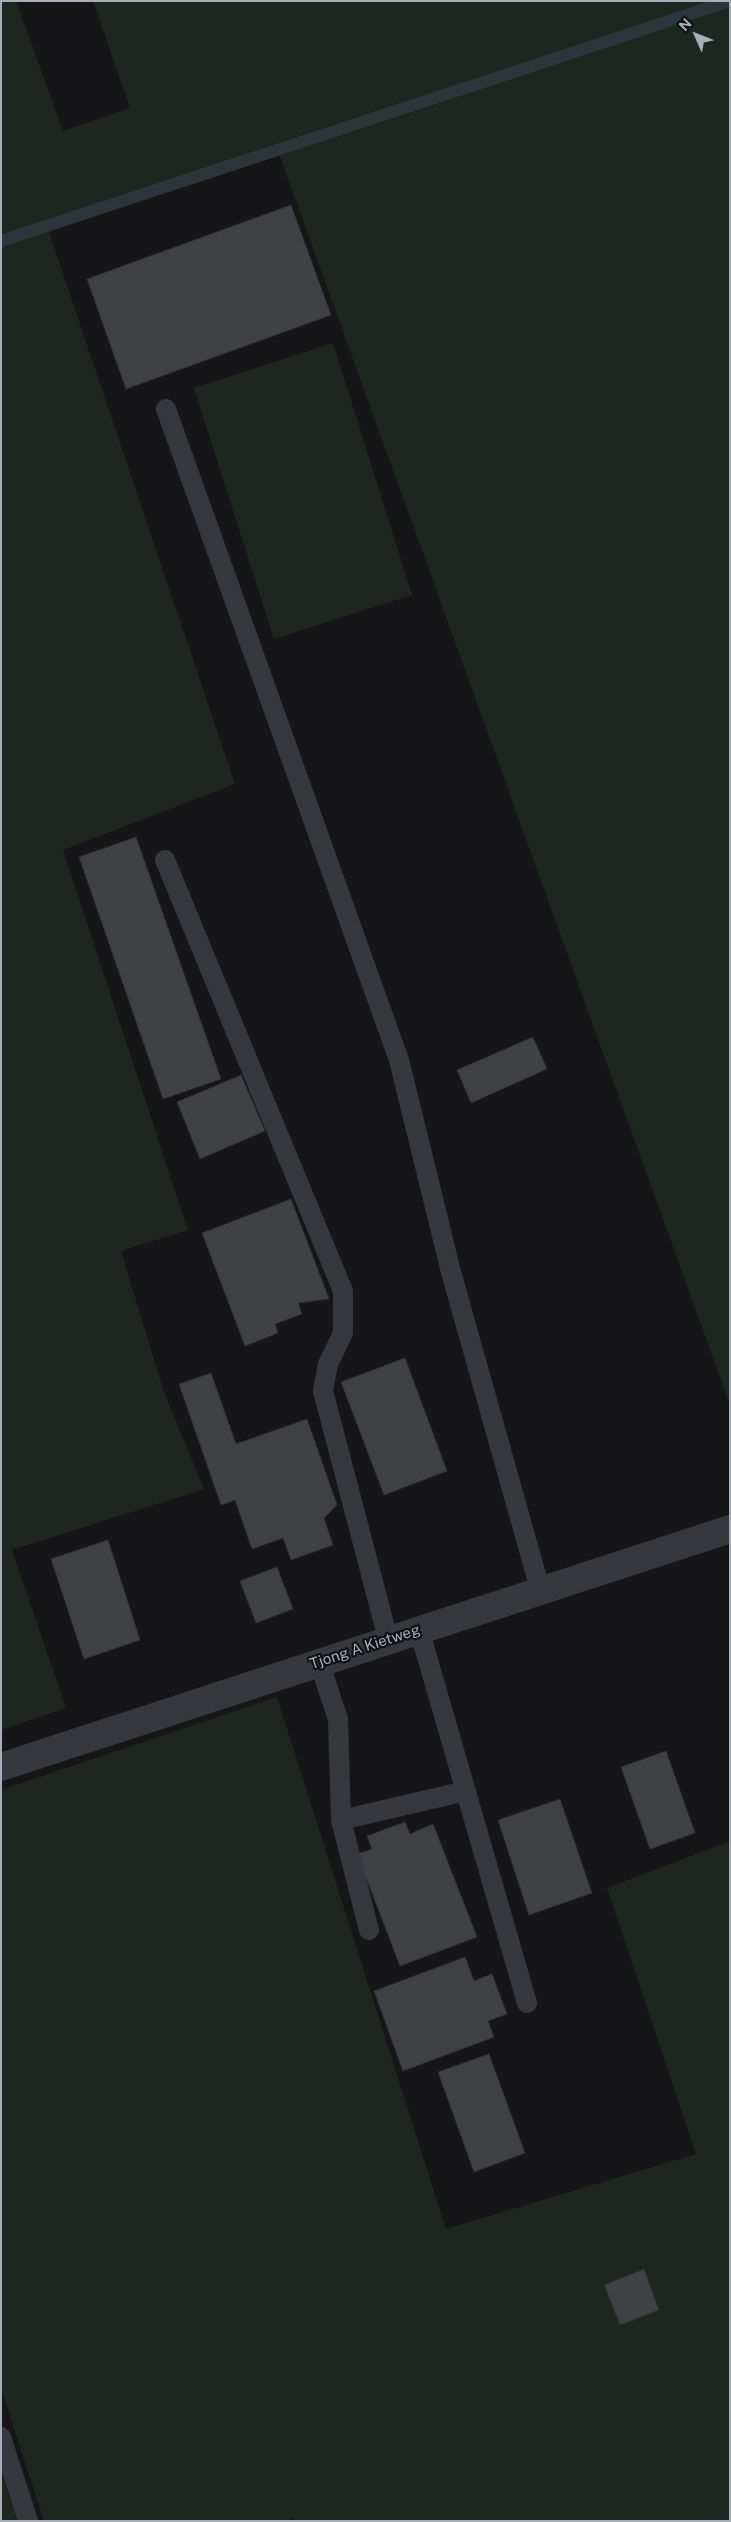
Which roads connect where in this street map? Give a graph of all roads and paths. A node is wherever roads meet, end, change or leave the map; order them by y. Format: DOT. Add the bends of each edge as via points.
graph roads {
  1 [pos="166,408"];
  2 [pos="164,860"];
  3 [pos="728,1534"];
  4 [pos="540,1589"];
  5 [pos="420,1629"];
  6 [pos="388,1639"];
  7 [pos="319,1662"];
  8 [pos="1,1766"];
  9 [pos="466,1791"];
  10 [pos="341,1820"];
  11 [pos="369,1930"];
  12 [pos="527,2003"];
  13 [pos="1,2436"];
  14 [pos="28,2521"];
  1 -- 4 [label="lane" via="399,1060 451,1272"];
  2 -- 6 [label="lane" via="343,1292 343,1333 328,1364 323,1390"];
  3 -- 4 [label="street, Tjong A Kietweg"];
  4 -- 5 [label="street, Tjong A Kietweg"];
  5 -- 6 [label="street, Tjong A Kietweg"];
  5 -- 9 [label="lane"];
  6 -- 7 [label="street, Tjong A Kietweg"];
  7 -- 8 [label="street, Tjong A Kietweg"];
  7 -- 10 [label="lane" via="338,1718"];
  9 -- 10 [label="lane"];
  9 -- 12 [label="lane"];
  10 -- 11 [label="lane"];
  13 -- 14 [label="lane"];
}
